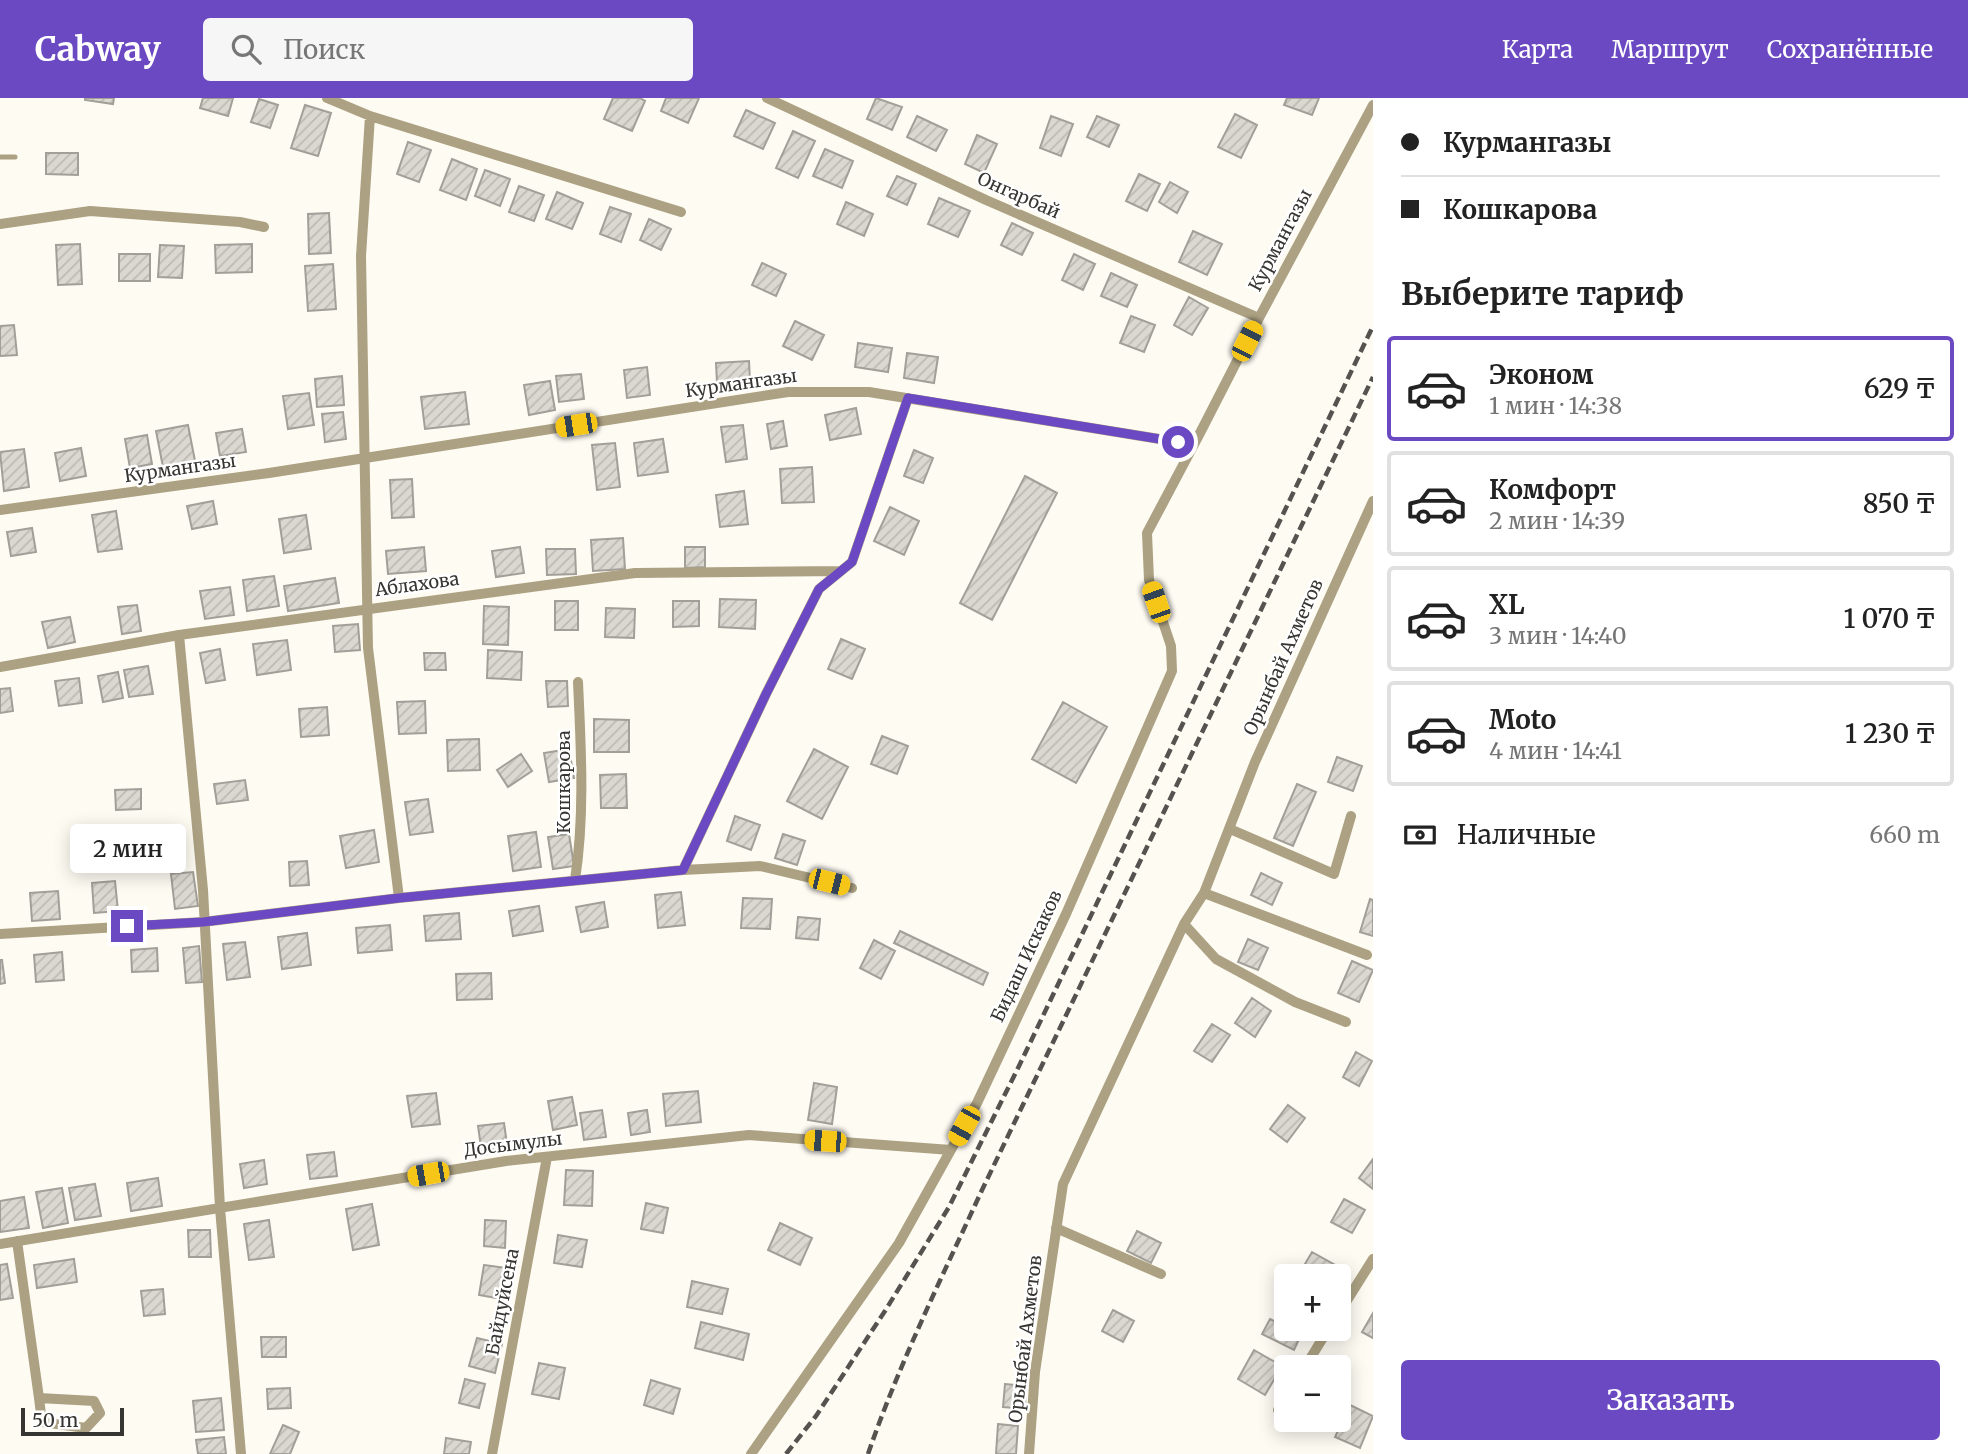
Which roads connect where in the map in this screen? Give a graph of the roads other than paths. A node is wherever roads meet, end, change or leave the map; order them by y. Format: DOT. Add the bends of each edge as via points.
graph roads {
  1 [pos="327,98"];
  2 [pos="767,98"];
  3 [pos="1373,105"];
  4 [pos="370,116"];
  5 [pos="15,157"];
  6 [pos="0,158"];
  7 [pos="681,212"];
  8 [pos="0,224"];
  9 [pos="264,227"];
  10 [pos="1259,318"];
  11 [pos="908,398"];
  12 [pos="1199,435"];
  13 [pos="365,458"];
  14 [pos="1373,500"];
  15 [pos="0,510"];
  16 [pos="1370,516"];
  17 [pos="841,572"];
  18 [pos="368,608"];
  19 [pos="179,635"];
  20 [pos="0,667"];
  21 [pos="578,682"];
  22 [pos="1351,816"];
  23 [pos="1230,829"];
  24 [pos="683,870"];
  25 [pos="575,880"];
  26 [pos="852,888"];
  27 [pos="1204,893"];
  28 [pos="399,898"];
  29 [pos="203,922"];
  30 [pos="1184,924"];
  31 [pos="0,934"];
  32 [pos="1367,955"];
  33 [pos="1346,1022"];
  34 [pos="951,1150"];
  35 [pos="547,1157"];
  36 [pos="220,1208"];
  37 [pos="1056,1228"];
  38 [pos="17,1241"];
  39 [pos="0,1244"];
  40 [pos="1373,1259"];
  41 [pos="1161,1274"];
  42 [pos="1351,1294"];
  43 [pos="39,1398"];
  44 [pos="241,1454"];
  45 [pos="492,1454"];
  46 [pos="751,1454"];
  47 [pos="1029,1454"];
  1 -- 4 [label="street"];
  2 -- 10 [label="street, Онгарбай" via="986,200"];
  3 -- 10 [label="street, Курмангазы"];
  4 -- 7 [label="street"];
  4 -- 13 [label="street" via="361,256"];
  5 -- 6 [label="lane"];
  8 -- 9 [label="street" via="90,211"];
  10 -- 12 [label="street, Курмангазы"];
  11 -- 12 [label="street, Курмангазы" via="1178,442"];
  11 -- 13 [label="street, Курмангазы" via="869,392 788,392"];
  11 -- 17 [label="street" via="852,562"];
  12 -- 34 [label="street, Бидаш Искаков" via="1147,533 1149,580 1171,646 1171,671 1066,914"];
  13 -- 15 [label="street, Курмангазы"];
  13 -- 18 [label="street"];
  14 -- 16 [label="street, Орынбай Ахметов"];
  16 -- 23 [label="street, Орынбай Ахметов" via="1255,762"];
  17 -- 18 [label="street, Аблахова" via="635,573"];
  17 -- 24 [label="street" via="819,589"];
  18 -- 19 [label="street, Аблахова"];
  18 -- 28 [label="street" via="368,648"];
  19 -- 20 [label="street, Аблахова"];
  19 -- 29 [label="street"];
  21 -- 25 [label="street, Кошкарова" via="582,760"];
  22 -- 23 [label="street" via="1334,874"];
  23 -- 27 [label="street, Орынбай Ахметов"];
  24 -- 25 [label="street"];
  24 -- 26 [label="street" via="760,866"];
  25 -- 28 [label="street"];
  27 -- 30 [label="street, Орынбай Ахметов"];
  27 -- 32 [label="street"];
  28 -- 29 [label="street"];
  29 -- 31 [label="street"];
  29 -- 36 [label="street"];
  30 -- 33 [label="street" via="1216,958 1295,1002"];
  30 -- 37 [label="street, Орынбай Ахметов" via="1063,1184"];
  34 -- 35 [label="street, Досымулы" via="749,1135"];
  34 -- 46 [label="street, Бидаш Искаков" via="899,1242"];
  35 -- 36 [label="street, Досымулы"];
  35 -- 45 [label="street, Байдуйсена"];
  36 -- 38 [label="street, Досымулы"];
  36 -- 44 [label="street"];
  37 -- 41 [label="street"];
  37 -- 47 [label="street, Орынбай Ахметов" via="1035,1371"];
  38 -- 39 [label="street, Досымулы"];
  38 -- 43 [label="street"];
  40 -- 42 [label="street"];
  43 -- 43 [label="street" via="42,1422 86,1428 100,1413 94,1401"];
}
